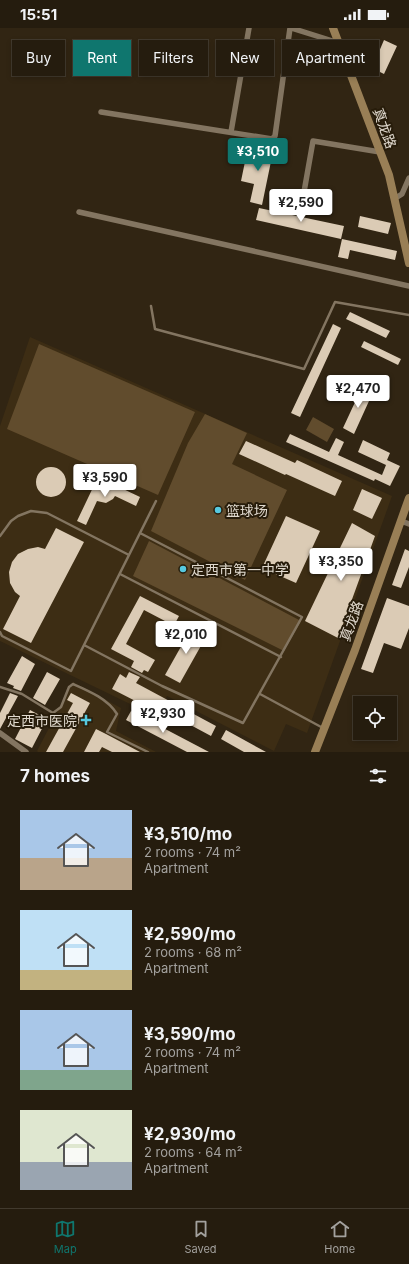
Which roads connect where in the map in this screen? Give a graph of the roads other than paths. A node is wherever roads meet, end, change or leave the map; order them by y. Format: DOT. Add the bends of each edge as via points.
graph roads {
  1 [pos="249,28"];
  2 [pos="291,28"];
  3 [pos="333,28"];
  4 [pos="329,40"];
  5 [pos="338,40"];
  6 [pos="351,76"];
  7 [pos="101,112"];
  8 [pos="231,132"];
  9 [pos="380,152"];
  10 [pos="409,178"];
  11 [pos="304,192"];
  12 [pos="394,199"];
  13 [pos="79,212"];
  14 [pos="409,263"];
  15 [pos="409,286"];
  16 [pos="151,306"];
  17 [pos="409,315"];
  18 [pos="409,498"];
  19 [pos="156,501"];
  20 [pos="405,523"];
  21 [pos="140,533"];
  22 [pos="0,536"];
  23 [pos="129,555"];
  24 [pos="120,574"];
  25 [pos="0,632"];
  26 [pos="84,645"];
  27 [pos="281,657"];
  28 [pos="0,687"];
  29 [pos="260,694"];
  30 [pos="324,729"];
  31 [pos="0,733"];
  32 [pos="26,752"];
  33 [pos="148,752"];
  34 [pos="315,752"];
  1 -- 8 [label="street"];
  2 -- 4 [label="street"];
  2 -- 8 [label="street" via="275,136 272,139"];
  3 -- 5 [label="main road, 真龙路"];
  6 -- 9 [label="main road, 真龙路"];
  7 -- 8 [label="street"];
  9 -- 11 [label="street" via="313,141"];
  9 -- 12 [label="main road, 真龙路"];
  10 -- 12 [label="street" via="402,194"];
  12 -- 14 [label="main road, 真龙路"];
  13 -- 15 [label="street"];
  16 -- 17 [label="lane" via="155,329 304,369 335,302"];
  18 -- 20 [label="main road, 真龙路"];
  19 -- 21 [label="lane"];
  20 -- 30 [label="main road, 真龙路"];
  21 -- 23 [label="lane"];
  21 -- 27 [label="lane" via="302,617"];
  22 -- 23 [label="lane" via="18,516 31,511 46,513"];
  23 -- 24 [label="lane"];
  24 -- 26 [label="lane"];
  24 -- 27 [label="lane"];
  25 -- 26 [label="lane" via="2,636 71,671"];
  26 -- 29 [label="lane" via="162,686 243,724"];
  27 -- 29 [label="lane"];
  28 -- 33 [label="lane" via="22,694 53,713 61,708 69,687 73,684 112,706 117,714 107,732"];
  29 -- 30 [label="lane"];
  30 -- 34 [label="main road, 真龙路"];
  31 -- 32 [label="street"];
}
